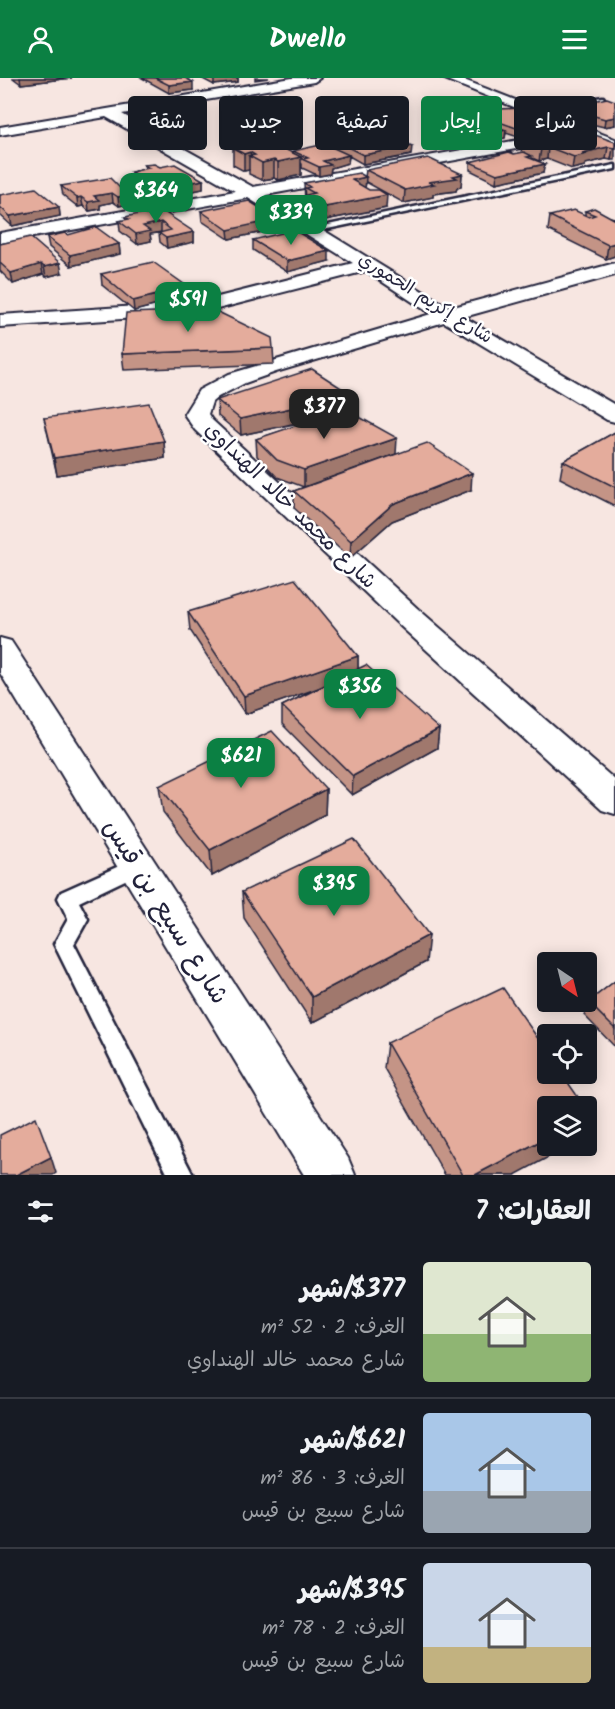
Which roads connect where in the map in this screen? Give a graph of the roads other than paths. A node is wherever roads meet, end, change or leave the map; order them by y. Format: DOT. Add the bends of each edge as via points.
graph roads {
  1 [pos="314,78"];
  2 [pos="448,78"];
  3 [pos="603,99"];
  4 [pos="597,100"];
  5 [pos="514,104"];
  6 [pos="109,112"];
  7 [pos="0,131"];
  8 [pos="597,137"];
  9 [pos="615,144"];
  10 [pos="514,145"];
  11 [pos="615,167"];
  12 [pos="251,192"];
  13 [pos="313,229"];
  14 [pos="0,238"];
  15 [pos="369,265"];
  16 [pos="615,269"];
  17 [pos="198,308"];
  18 [pos="445,314"];
  19 [pos="218,320"];
  20 [pos="0,321"];
  21 [pos="615,415"];
  22 [pos="0,648"];
  23 [pos="615,800"];
  24 [pos="137,866"];
  25 [pos="181,1175"];
  26 [pos="331,1175"];
  1 -- 6 [label="street"];
  2 -- 5 [label="street"];
  3 -- 4 [label="lane"];
  6 -- 7 [label="street"];
  6 -- 12 [label="street, شارع إكريم الحموري"];
  8 -- 9 [label="street"];
  10 -- 12 [label="street"];
  11 -- 13 [label="lane"];
  12 -- 13 [label="street, شارع إكريم الحموري"];
  12 -- 14 [label="street"];
  13 -- 15 [label="street, شارع إكريم الحموري"];
  15 -- 17 [label="street"];
  15 -- 18 [label="street, شارع إكريم الحموري"];
  16 -- 18 [label="street, شارع محمد خالد الهنداوي"];
  17 -- 19 [label="street"];
  17 -- 20 [label="street"];
  18 -- 21 [label="street, شارع إكريم الحموري"];
  18 -- 23 [label="street, شارع محمد خالد الهنداوي" via="277,356 209,393 196,414 336,552"];
  22 -- 24 [label="street, شارع سبيع بن قيس"];
  24 -- 25 [label="lane" via="68,898 78,919 64,944"];
  24 -- 26 [label="street, شارع سبيع بن قيس"];
}
